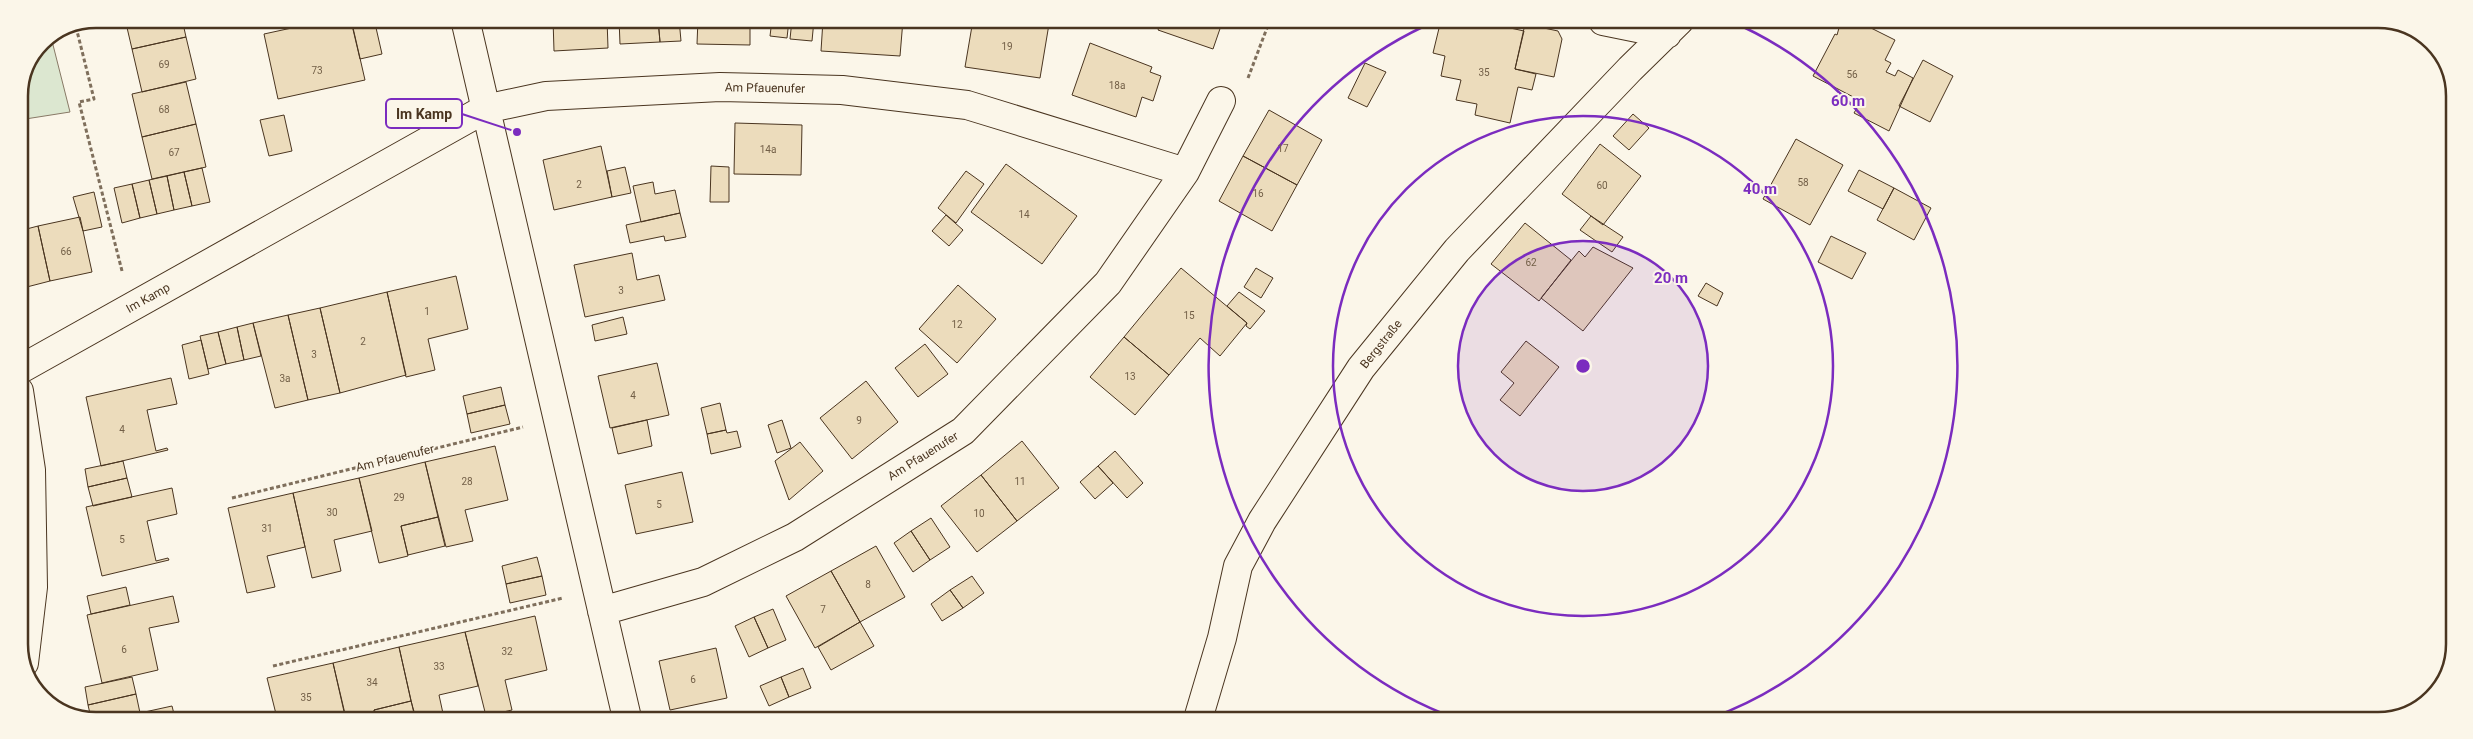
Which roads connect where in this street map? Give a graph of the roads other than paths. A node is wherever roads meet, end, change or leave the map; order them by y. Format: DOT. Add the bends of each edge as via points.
graph roads {
  1 [pos="467,27"];
  2 [pos="1673,28"];
  3 [pos="1221,101"];
  4 [pos="485,109"];
  5 [pos="1185,172"];
  6 [pos="27,365"];
  7 [pos="28,448"];
  8 [pos="600,600"];
  9 [pos="28,630"];
  10 [pos="626,712"];
  11 [pos="1200,712"];
  1 -- 4 [label="street"];
  2 -- 11 [label="street, Bergstraße" via="1457,250 1361,368 1262,521 1238,566 1222,638"];
  3 -- 5 [label="street, Am Pfauenufer"];
  4 -- 5 [label="street, Am Pfauenufer" via="546,96 701,88 842,90 967,105"];
  4 -- 6 [label="street, Im Kamp"];
  4 -- 8 [label="street"];
  5 -- 8 [label="street, Am Pfauenufer" via="1108,283 963,430 795,537 703,582"];
  7 -- 9 [label="street" via="31,470 33,587"];
  8 -- 10 [label="street"];
}
